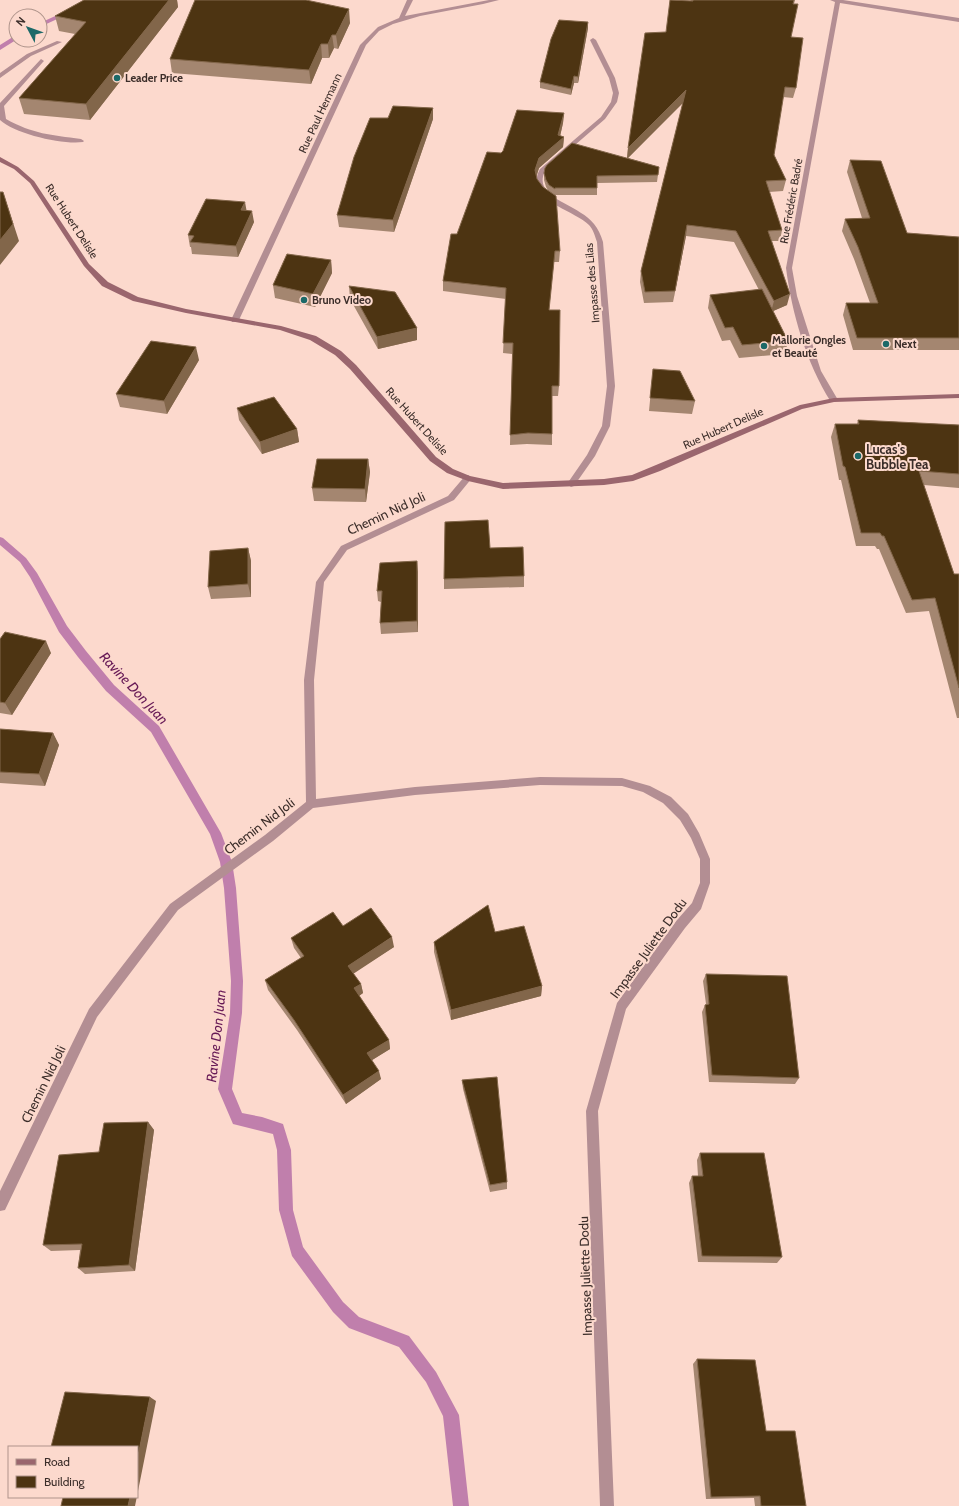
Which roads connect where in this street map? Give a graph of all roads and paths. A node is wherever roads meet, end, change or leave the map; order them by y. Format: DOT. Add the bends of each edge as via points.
graph roads {
  1 [pos="410,0"];
  2 [pos="496,0"];
  3 [pos="836,0"];
  4 [pos="401,20"];
  5 [pos="959,20"];
  6 [pos="593,40"];
  7 [pos="59,42"];
  8 [pos="41,61"];
  9 [pos="0,76"];
  10 [pos="81,140"];
  11 [pos="0,159"];
  12 [pos="235,320"];
  13 [pos="959,396"];
  14 [pos="834,400"];
  15 [pos="468,478"];
  16 [pos="571,484"];
  17 [pos="311,804"];
  18 [pos="0,1204"];
  19 [pos="608,1506"];
  1 -- 4 [label="street"];
  2 -- 4 [label="street, Rue Paul Hermann"];
  3 -- 5 [label="street"];
  3 -- 14 [label="street, Rue Frédéric Badré" via="789,268 793,296 817,371"];
  4 -- 12 [label="street, Rue Paul Hermann" via="381,28 363,46"];
  6 -- 16 [label="street, Impasse des Lilas" via="614,82 615,100 603,118 542,170 538,182 551,199 573,210 592,224 600,242 611,386 606,426 591,456"];
  7 -- 9 [label="street" via="29,55"];
  8 -- 10 [label="street" via="8,94 1,106 3,120 21,130 40,136"];
  11 -- 12 [label="main road, Rue Hubert Delisle" via="16,168 32,182 86,265 105,284 136,299"];
  12 -- 15 [label="main road, Rue Hubert Delisle" via="281,328 313,338 338,353 433,460 450,471"];
  13 -- 14 [label="main road, Rue Hubert Delisle"];
  14 -- 16 [label="main road, Rue Hubert Delisle" via="800,407 657,470 633,478"];
  15 -- 16 [label="main road, Rue Hubert Delisle" via="503,486"];
  15 -- 17 [label="street, Chemin Nid Joli" via="451,498 344,548 320,582 309,680"];
  17 -- 18 [label="street, Chemin Nid Joli" via="174,907 93,1013"];
  17 -- 19 [label="street, Impasse Juliette Dodu" via="415,791 540,781 622,782 646,789 667,800 684,816 695,836 704,859 705,883 697,906 680,924 621,1007 592,1111"];
}
